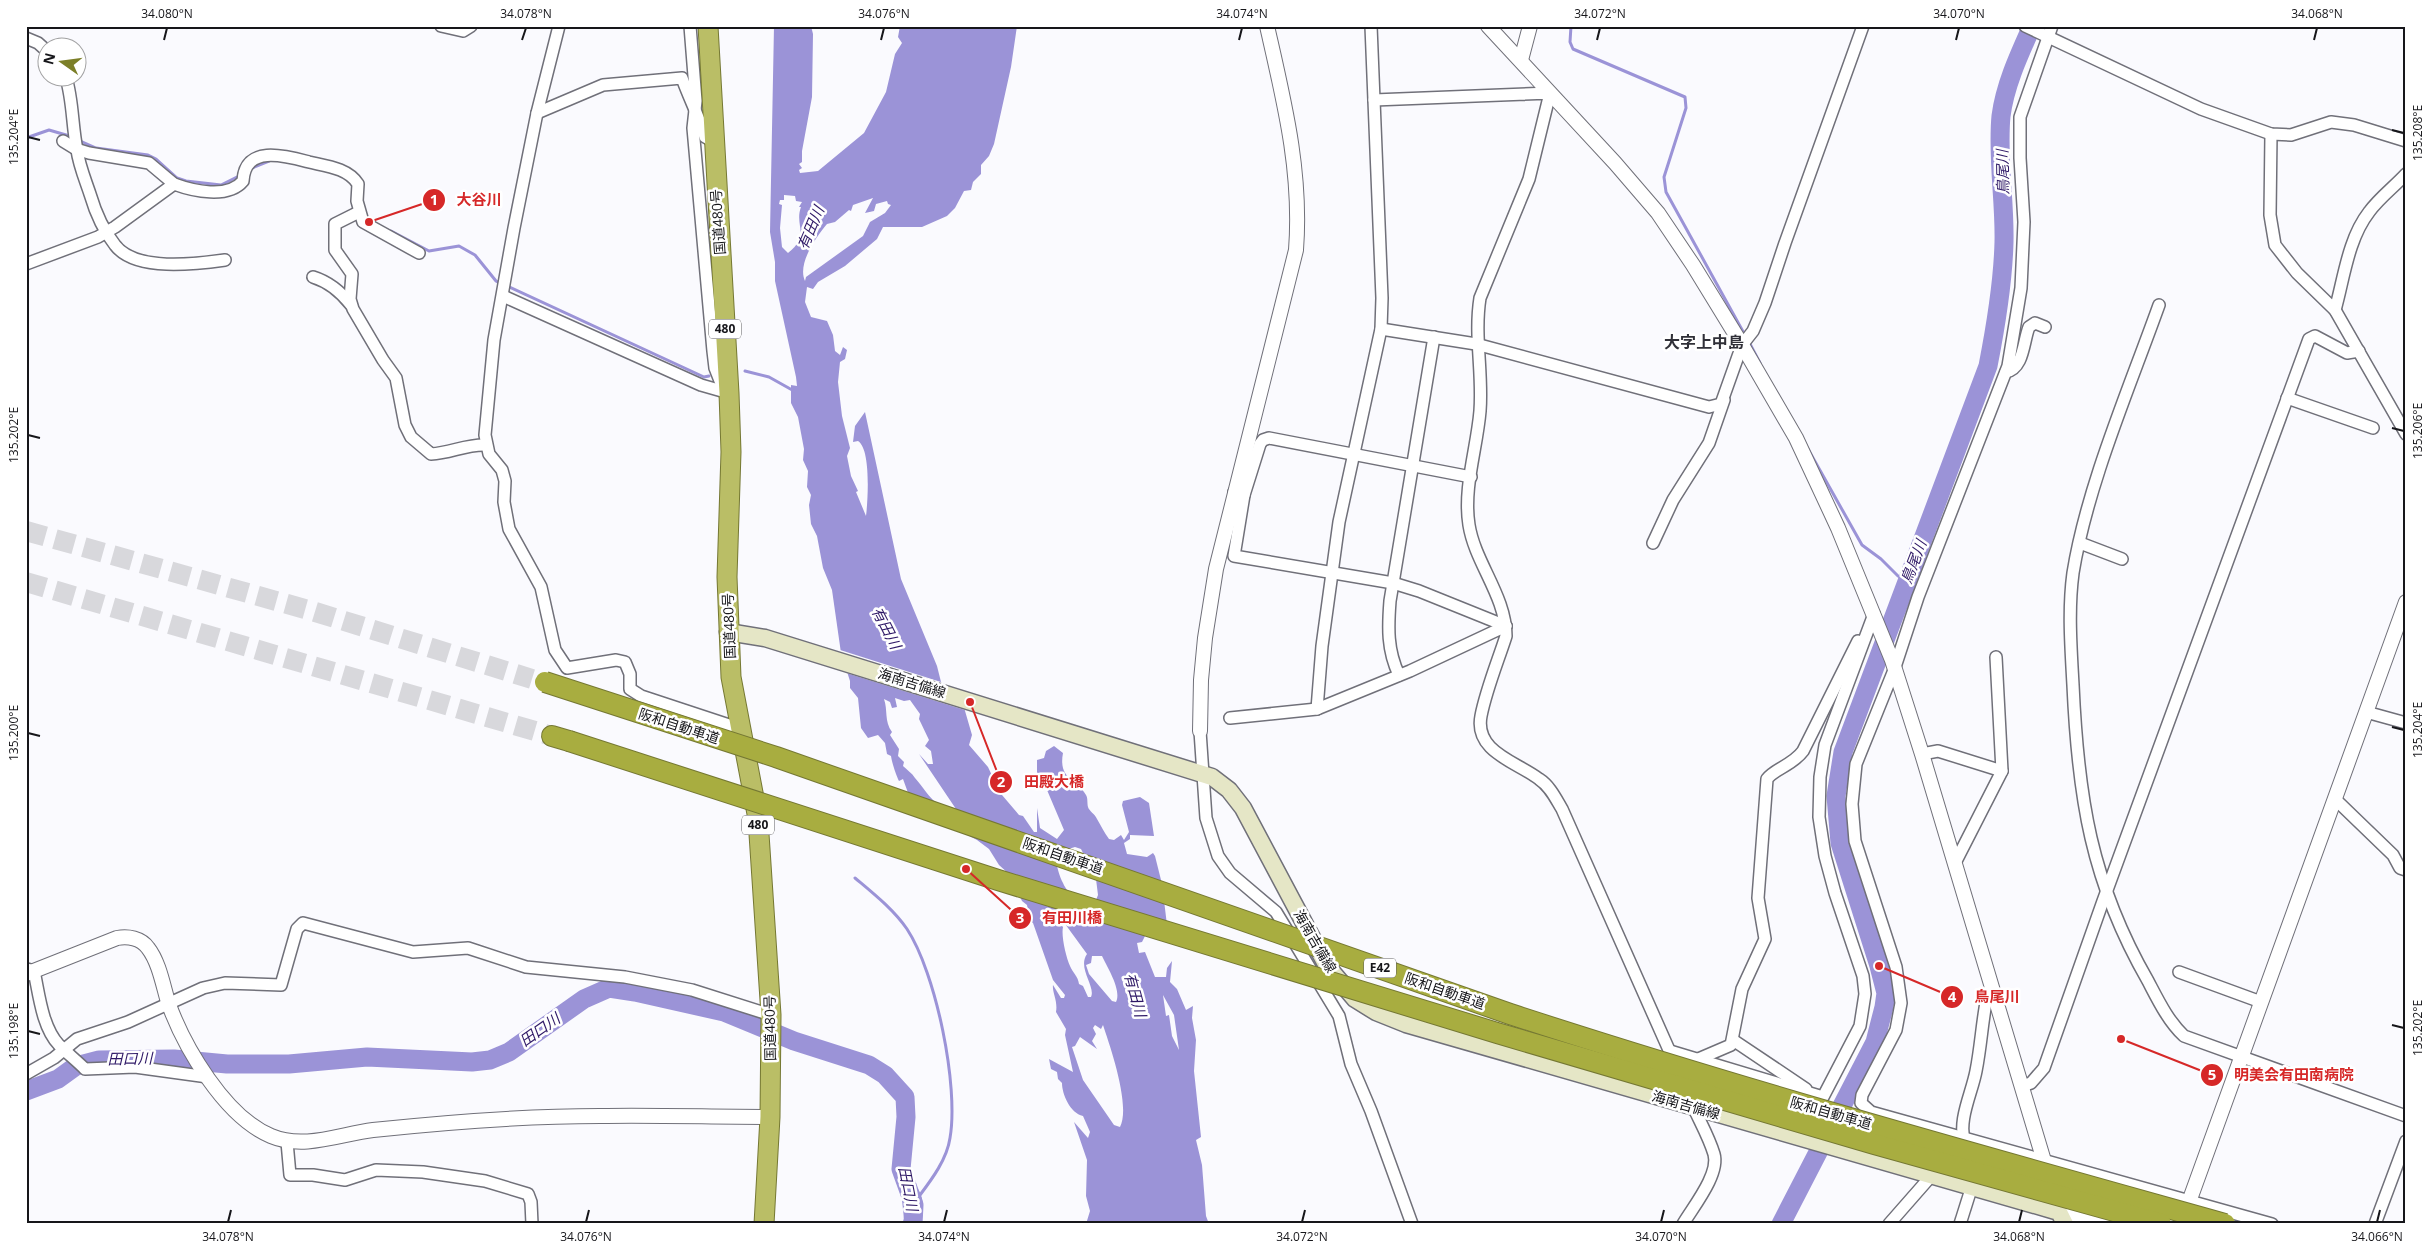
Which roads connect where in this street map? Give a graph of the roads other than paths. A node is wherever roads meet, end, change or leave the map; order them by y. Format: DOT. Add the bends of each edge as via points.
graph roads {
  1 [pos="441,26"];
  2 [pos="471,26"];
  3 [pos="559,26"];
  4 [pos="690,26"];
  5 [pos="708,26"];
  6 [pos="1267,26"];
  7 [pos="1372,26"];
  8 [pos="1488,26"];
  9 [pos="1530,26"];
  10 [pos="1863,26"];
  11 [pos="2025,26"];
  12 [pos="2048,32"];
  13 [pos="26,38"];
  14 [pos="38,43"];
  15 [pos="1521,60"];
  16 [pos="67,88"];
  17 [pos="1550,93"];
  18 [pos="1374,100"];
  19 [pos="694,106"];
  20 [pos="537,113"];
  21 [pos="2271,134"];
  22 [pos="63,140"];
  23 [pos="2406,141"];
  24 [pos="714,142"];
  25 [pos="76,150"];
  26 [pos="2406,174"];
  27 [pos="174,184"];
  28 [pos="359,212"];
  29 [pos="107,231"];
  30 [pos="419,254"];
  31 [pos="225,260"];
  32 [pos="26,264"];
  33 [pos="313,278"];
  34 [pos="503,296"];
  35 [pos="2159,305"];
  36 [pos="353,309"];
  37 [pos="2335,310"];
  38 [pos="2045,327"];
  39 [pos="1381,329"];
  40 [pos="1434,337"];
  41 [pos="1476,344"];
  42 [pos="1742,345"];
  43 [pos="2359,351"];
  44 [pos="2006,372"];
  45 [pos="726,392"];
  46 [pos="2287,398"];
  47 [pos="1724,400"];
  48 [pos="2373,428"];
  49 [pos="2406,434"];
  50 [pos="486,444"];
  51 [pos="1354,455"];
  52 [pos="1412,466"];
  53 [pos="1471,477"];
  54 [pos="1239,493"];
  55 [pos="1653,543"];
  56 [pos="2080,543"];
  57 [pos="2122,559"];
  58 [pos="1331,573"];
  59 [pos="1393,583"];
  60 [pos="2406,602"];
  61 [pos="1875,615"];
  62 [pos="1506,626"];
  63 [pos="728,632"];
  64 [pos="1996,657"];
  65 [pos="1893,665"];
  66 [pos="1399,675"];
  67 [pos="538,680"];
  68 [pos="1317,709"];
  69 [pos="2366,712"];
  70 [pos="1230,718"];
  71 [pos="2406,723"];
  72 [pos="741,729"];
  73 [pos="1200,731"];
  74 [pos="560,738"];
  75 [pos="1922,754"];
  76 [pos="1197,771"];
  77 [pos="2002,771"];
  78 [pos="2335,799"];
  79 [pos="1956,863"];
  80 [pos="2406,870"];
  81 [pos="2106,892"];
  82 [pos="29,971"];
  83 [pos="2179,972"];
  84 [pos="1993,989"];
  85 [pos="2261,1002"];
  86 [pos="169,1003"];
  87 [pos="771,1018"];
  88 [pos="1733,1040"];
  89 [pos="68,1052"];
  90 [pos="1670,1052"];
  91 [pos="2241,1058"];
  92 [pos="1696,1060"];
  93 [pos="204,1072"];
  94 [pos="26,1074"];
  95 [pos="2022,1086"];
  96 [pos="1809,1094"];
  97 [pos="1693,1107"];
  98 [pos="2406,1116"];
  99 [pos="770,1117"];
  100 [pos="1963,1138"];
  101 [pos="2406,1141"];
  102 [pos="287,1142"];
  103 [pos="2044,1160"];
  104 [pos="1932,1175"];
  105 [pos="1954,1182"];
  106 [pos="1972,1186"];
  107 [pos="2189,1200"];
  108 [pos="2062,1218"];
  109 [pos="532,1224"];
  110 [pos="764,1224"];
  111 [pos="1412,1224"];
  112 [pos="1683,1224"];
  113 [pos="1890,1224"];
  114 [pos="1960,1224"];
  115 [pos="2104,1224"];
  116 [pos="2161,1224"];
  117 [pos="2181,1224"];
  118 [pos="2225,1224"];
  119 [pos="2272,1224"];
  120 [pos="2375,1224"];
  1 -- 2 [label="street" via="463,31"];
  3 -- 20 [label="street"];
  4 -- 19 [label="street"];
  5 -- 24 [label="highway, 国道480号 / 480"];
  6 -- 54 [label="street" via="1298,186 1297,234 1288,288"];
  7 -- 18 [label="street"];
  8 -- 15 [label="street"];
  9 -- 15 [label="street"];
  10 -- 42 [label="street" via="1765,303"];
  11 -- 12 [label="street"];
  12 -- 21 [label="street" via="2201,109"];
  12 -- 44 [label="street" via="2020,117 2024,222 2021,288"];
  13 -- 14 [label="street"];
  15 -- 17 [label="street"];
  16 -- 25 [label="street"];
  17 -- 18 [label="street"];
  17 -- 41 [label="street" via="1529,179 1480,298"];
  17 -- 42 [label="street" via="1658,213"];
  18 -- 39 [label="street"];
  19 -- 20 [label="street" via="682,78 603,85"];
  19 -- 24 [label="street" via="705,137"];
  19 -- 45 [label="street" via="693,128 713,351 715,368"];
  20 -- 34 [label="street"];
  21 -- 23 [label="street" via="2291,135 2331,122 2354,125"];
  21 -- 37 [label="street" via="2270,215 2275,245 2297,273"];
  22 -- 25 [label="street"];
  24 -- 45 [label="highway, 国道480号 / 480"];
  25 -- 27 [label="street" via="149,163"];
  25 -- 29 [label="street" via="96,214"];
  26 -- 37 [label="street" via="2362,222 2348,259"];
  27 -- 28 [label="street" via="214,192 234,188 243,181 248,164 264,156 282,155 335,168 354,178 358,184"];
  27 -- 29 [label="street"];
  28 -- 30 [label="street" via="368,227"];
  28 -- 36 [label="street" via="335,224 333,231 335,250 352,274 350,299"];
  29 -- 31 [label="street" via="115,246 142,260 186,265"];
  29 -- 32 [label="street"];
  33 -- 36 [label="street" via="337,290"];
  34 -- 45 [label="street" via="700,385"];
  34 -- 50 [label="street" via="494,340"];
  35 -- 56 [label="street" via="2105,458"];
  36 -- 50 [label="street" via="396,378 405,425 420,446 431,454 472,444"];
  37 -- 43 [label="street"];
  38 -- 44 [label="street" via="2034,323 2029,327 2018,364"];
  39 -- 40 [label="street"];
  39 -- 51 [label="street"];
  40 -- 41 [label="street"];
  40 -- 52 [label="street"];
  41 -- 47 [label="street" via="1709,407 1716,407"];
  41 -- 53 [label="street" via="1480,411"];
  42 -- 47 [label="street"];
  42 -- 61 [label="street" via="1796,438"];
  43 -- 46 [label="street" via="2347,353 2311,336"];
  43 -- 49 [label="street"];
  44 -- 65 [label="street"];
  45 -- 63 [label="highway, 国道480号 / 480" via="731,452"];
  46 -- 48 [label="street"];
  46 -- 81 [label="street"];
  47 -- 55 [label="street" via="1709,443 1673,500"];
  50 -- 72 [label="street" via="505,481 504,502 509,529 542,587 555,650 567,668 616,660 625,662 630,674 630,689 641,696"];
  51 -- 52 [label="street"];
  51 -- 54 [label="street" via="1277,439 1263,440"];
  51 -- 58 [label="street"];
  52 -- 53 [label="street"];
  52 -- 59 [label="street"];
  53 -- 62 [label="street" via="1468,516 1471,534 1503,611"];
  54 -- 58 [label="street" via="1234,556"];
  54 -- 73 [label="street" via="1216,569 1205,638"];
  56 -- 57 [label="street"];
  56 -- 81 [label="street" via="2070,608 2076,741 2087,828"];
  58 -- 59 [label="street"];
  58 -- 68 [label="street"];
  59 -- 62 [label="street"];
  59 -- 66 [label="street" via="1388,632 1390,651"];
  60 -- 69 [label="street"];
  61 -- 65 [label="street"];
  61 -- 88 [label="street" via="1803,751 1767,779 1758,898 1765,939 1742,989"];
  61 -- 96 [label="street" via="1825,745 1819,787 1823,848 1863,976 1864,1006 1860,1026 1826,1094 1819,1097"];
  62 -- 66 [label="street"];
  62 -- 90 [label="street" via="1506,636 1481,715 1481,732 1494,751 1541,780 1562,809"];
  63 -- 72 [label="highway, 国道480号 / 480" via="731,677"];
  63 -- 76 [label="main road, 海南吉備線" via="765,638"];
  64 -- 77 [label="street"];
  65 -- 75 [label="street"];
  65 -- 100 [label="street" via="1859,754 1852,804 1855,842 1896,967 1901,1003 1896,1030 1860,1103 1872,1112"];
  66 -- 68 [label="street"];
  67 -- 118 [label="highway, 阪和自動車道 / E42, bridge" via="776,757 1595,1042 1814,1109"];
  68 -- 70 [label="street"];
  69 -- 71 [label="street"];
  69 -- 78 [label="street"];
  72 -- 87 [label="highway, 国道480号 / 480" via="758,819"];
  73 -- 76 [label="street"];
  74 -- 116 [label="highway, 阪和自動車道 / E42, bridge" via="998,880 1496,1033"];
  75 -- 77 [label="street" via="1938,751"];
  75 -- 79 [label="street"];
  76 -- 97 [label="main road, 海南吉備線" via="1221,783 1243,808 1326,966 1347,992 1365,1006 1406,1024"];
  76 -- 111 [label="street" via="1206,818 1224,866 1276,912 1338,1016 1351,1064"];
  77 -- 79 [label="street"];
  78 -- 80 [label="street" via="2393,855 2400,868"];
  78 -- 85 [label="street"];
  79 -- 84 [label="street"];
  81 -- 91 [label="street" via="2140,968 2177,1030 2189,1038"];
  81 -- 95 [label="street" via="2044,1068 2031,1083"];
  82 -- 86 [label="street" via="112,939 129,937 148,947"];
  82 -- 89 [label="street" via="49,1028 59,1045"];
  83 -- 85 [label="street"];
  84 -- 95 [label="street"];
  84 -- 100 [label="street" via="1987,997"];
  85 -- 91 [label="street"];
  86 -- 87 [label="street" via="225,982 281,985 297,929 303,923 413,952 468,948 526,966 625,976 692,990"];
  86 -- 89 [label="street" via="128,1022 77,1039"];
  86 -- 93 [label="street" via="185,1044"];
  87 -- 99 [label="highway, 国道480号 / 480"];
  88 -- 92 [label="street" via="1731,1045"];
  88 -- 96 [label="street"];
  89 -- 93 [label="street" via="85,1069 135,1067"];
  89 -- 94 [label="street"];
  90 -- 92 [label="street"];
  90 -- 97 [label="street"];
  91 -- 98 [label="street"];
  91 -- 107 [label="street"];
  92 -- 96 [label="street"];
  93 -- 102 [label="street" via="255,1128"];
  95 -- 103 [label="street"];
  97 -- 104 [label="main road, 海南吉備線"];
  97 -- 112 [label="street" via="1715,1155 1714,1168"];
  99 -- 102 [label="street" via="559,1117 389,1129"];
  99 -- 110 [label="highway, 国道480号 / 480"];
  100 -- 103 [label="street"];
  100 -- 105 [label="street" via="1964,1146"];
  101 -- 120 [label="street"];
  102 -- 109 [label="street" via="290,1175 345,1180 376,1170 423,1172 485,1181 528,1194"];
  103 -- 107 [label="street"];
  103 -- 108 [label="street"];
  104 -- 105 [label="main road, 海南吉備線"];
  104 -- 113 [label="street"];
  105 -- 106 [label="main road, 海南吉備線"];
  106 -- 108 [label="main road, 海南吉備線"];
  106 -- 114 [label="street"];
  107 -- 117 [label="street"];
  107 -- 119 [label="street"];
  108 -- 115 [label="street"];
}
